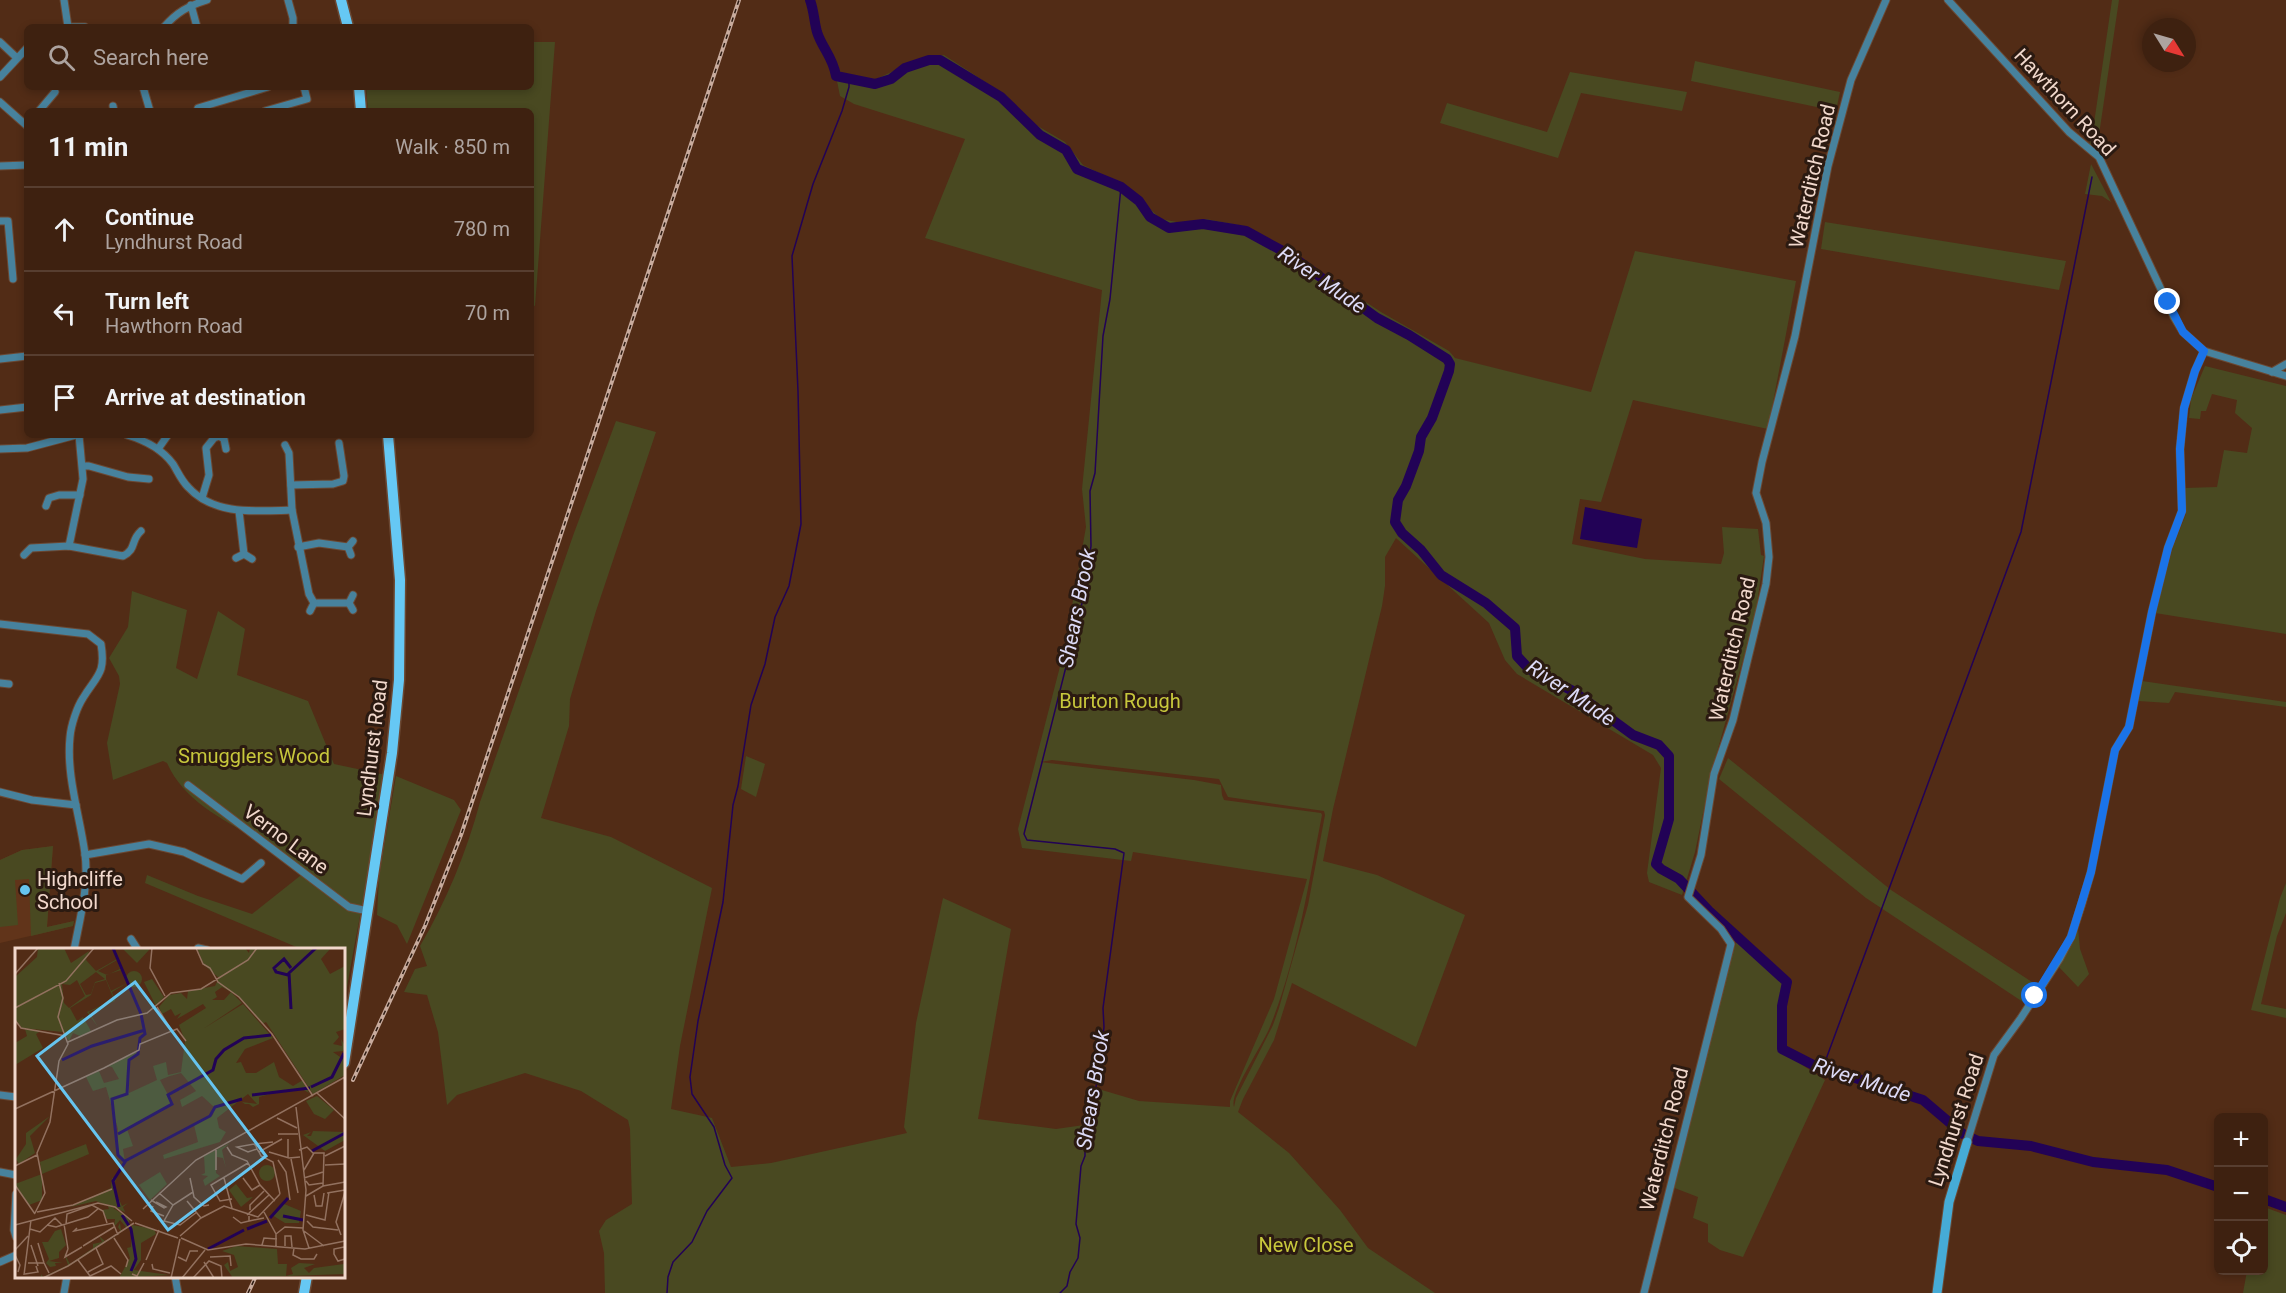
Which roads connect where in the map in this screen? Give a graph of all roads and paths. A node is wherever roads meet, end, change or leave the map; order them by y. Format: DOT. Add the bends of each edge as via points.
graph roads {
  1 [pos="64,0"];
  2 [pos="207,0"];
  3 [pos="288,0"];
  4 [pos="341,0"];
  5 [pos="1886,0"];
  6 [pos="1948,0"];
  7 [pos="191,5"];
  8 [pos="68,24"];
  9 [pos="167,24"];
  10 [pos="196,24"];
  11 [pos="293,24"];
  12 [pos="347,24"];
  13 [pos="0,42"];
  14 [pos="24,51"];
  15 [pos="16,58"];
  16 [pos="0,77"];
  17 [pos="143,90"];
  18 [pos="258,90"];
  19 [pos="305,90"];
  20 [pos="359,90"];
  21 [pos="55,92"];
  22 [pos="0,102"];
  23 [pos="42,108"];
  24 [pos="149,108"];
  25 [pos="198,108"];
  26 [pos="276,108"];
  27 [pos="361,108"];
  28 [pos="24,122"];
  29 [pos="24,165"];
  30 [pos="0,166"];
  31 [pos="4,221"];
  32 [pos="16,221"];
  33 [pos="13,279"];
  34 [pos="2204,351"];
  35 [pos="24,356"];
  36 [pos="0,358"];
  37 [pos="2286,364"];
  38 [pos="2272,372"];
  39 [pos="2286,376"];
  40 [pos="24,408"];
  41 [pos="0,410"];
  42 [pos="65,438"];
  43 [pos="78,438"];
  44 [pos="134,438"];
  45 [pos="166,438"];
  46 [pos="214,438"];
  47 [pos="222,438"];
  48 [pos="388,438"];
  49 [pos="339,443"];
  50 [pos="285,445"];
  51 [pos="0,449"];
  52 [pos="158,449"];
  53 [pos="226,449"];
  54 [pos="351,451"];
  55 [pos="340,453"];
  56 [pos="83,466"];
  57 [pos="148,479"];
  58 [pos="291,485"];
  59 [pos="80,495"];
  60 [pos="202,498"];
  61 [pos="47,499"];
  62 [pos="292,510"];
  63 [pos="239,511"];
  64 [pos="141,531"];
  65 [pos="353,541"];
  66 [pos="69,546"];
  67 [pos="298,548"];
  68 [pos="348,548"];
  69 [pos="244,554"];
  70 [pos="24,555"];
  71 [pos="351,555"];
  72 [pos="236,558"];
  73 [pos="252,559"];
  74 [pos="353,595"];
  75 [pos="314,603"];
  76 [pos="310,611"];
  77 [pos="0,624"];
  78 [pos="0,683"];
  79 [pos="9,684"];
  80 [pos="188,785"];
  81 [pos="0,792"];
  82 [pos="76,806"];
  83 [pos="85,855"];
  84 [pos="261,863"];
  85 [pos="368,911"];
  86 [pos="131,939"];
  87 [pos="74,948"];
  88 [pos="137,948"];
  89 [pos="345,1057"];
  90 [pos="0,1095"];
  91 [pos="15,1097"];
  92 [pos="1968,1137"];
  93 [pos="0,1172"];
  94 [pos="15,1174"];
  95 [pos="15,1212"];
  96 [pos="15,1234"];
  97 [pos="15,1255"];
  98 [pos="0,1262"];
  99 [pos="67,1278"];
  100 [pos="175,1278"];
  101 [pos="307,1278"];
  102 [pos="64,1293"];
  103 [pos="178,1293"];
  104 [pos="304,1293"];
  105 [pos="1644,1293"];
  106 [pos="1936,1293"];
  1 -- 8 [label="street"];
  2 -- 7 [label="street"];
  3 -- 11 [label="street"];
  4 -- 12 [label="main road"];
  5 -- 105 [label="street, Waterditch Road" via="1851,80 1828,166 1795,336 1756,493 1766,523 1766,584 1733,720 1714,774 1701,855 1688,897 1731,944"];
  6 -- 34 [label="street, Hawthorn Road" via="2069,132 2099,157 2174,316 2183,332"];
  7 -- 9 [label="street"];
  7 -- 10 [label="street"];
  13 -- 15 [label="street"];
  14 -- 15 [label="street"];
  15 -- 16 [label="street"];
  17 -- 24 [label="street"];
  18 -- 25 [label="street"];
  19 -- 26 [label="street" via="307,99"];
  20 -- 27 [label="main road"];
  21 -- 23 [label="street"];
  22 -- 28 [label="street"];
  29 -- 30 [label="street"];
  31 -- 32 [label="street"];
  31 -- 33 [label="street"];
  34 -- 38 [label="street, Hawthorn Road"];
  34 -- 92 [label="street, Lyndhurst Road" via="2184,408 2180,449 2182,511 2152,612 2129,727 2115,750 2082,903 2060,958 1994,1055"];
  35 -- 36 [label="street"];
  37 -- 38 [label="street"];
  38 -- 39 [label="street, Hawthorn Road"];
  40 -- 41 [label="street"];
  42 -- 51 [label="street" via="27,448"];
  43 -- 56 [label="street"];
  44 -- 52 [label="street"];
  45 -- 52 [label="street"];
  46 -- 60 [label="street" via="207,448 209,475"];
  47 -- 53 [label="street"];
  48 -- 85 [label="main road, Lyndhurst Road" via="400,580 399,680"];
  49 -- 55 [label="street"];
  50 -- 58 [label="street"];
  52 -- 60 [label="street" via="187,486"];
  54 -- 55 [label="street"];
  55 -- 58 [label="street" via="344,476 340,484"];
  56 -- 57 [label="street" via="128,477 139,474"];
  56 -- 59 [label="street"];
  58 -- 62 [label="street"];
  59 -- 61 [label="street"];
  59 -- 66 [label="street"];
  60 -- 63 [label="street"];
  62 -- 63 [label="street"];
  62 -- 67 [label="street"];
  63 -- 69 [label="street"];
  64 -- 66 [label="street" via="131,535 130,550 123,556"];
  65 -- 68 [label="street"];
  66 -- 70 [label="street" via="31,548"];
  67 -- 68 [label="street" via="319,543"];
  67 -- 75 [label="street"];
  68 -- 71 [label="street"];
  69 -- 72 [label="street"];
  69 -- 73 [label="street"];
  74 -- 75 [label="street" via="351,607"];
  75 -- 76 [label="street"];
  77 -- 82 [label="street" via="88,634 101,644 104,660 98,678 82,699 70,732"];
  78 -- 79 [label="street"];
  80 -- 85 [label="street, Verno Lane" via="350,907"];
  81 -- 82 [label="street"];
  82 -- 83 [label="street"];
  83 -- 84 [label="street" via="149,844 184,852 242,879"];
  83 -- 87 [label="street" via="86,881"];
  85 -- 89 [label="main road, Lyndhurst Road"];
  86 -- 88 [label="street"];
  90 -- 91 [label="street"];
  92 -- 106 [label="street, Lyndhurst Road" via="1949,1202"];
  93 -- 94 [label="street"];
  95 -- 96 [label="street"];
  97 -- 98 [label="street"];
  99 -- 102 [label="street"];
  100 -- 103 [label="street"];
  101 -- 104 [label="main road"];
}
